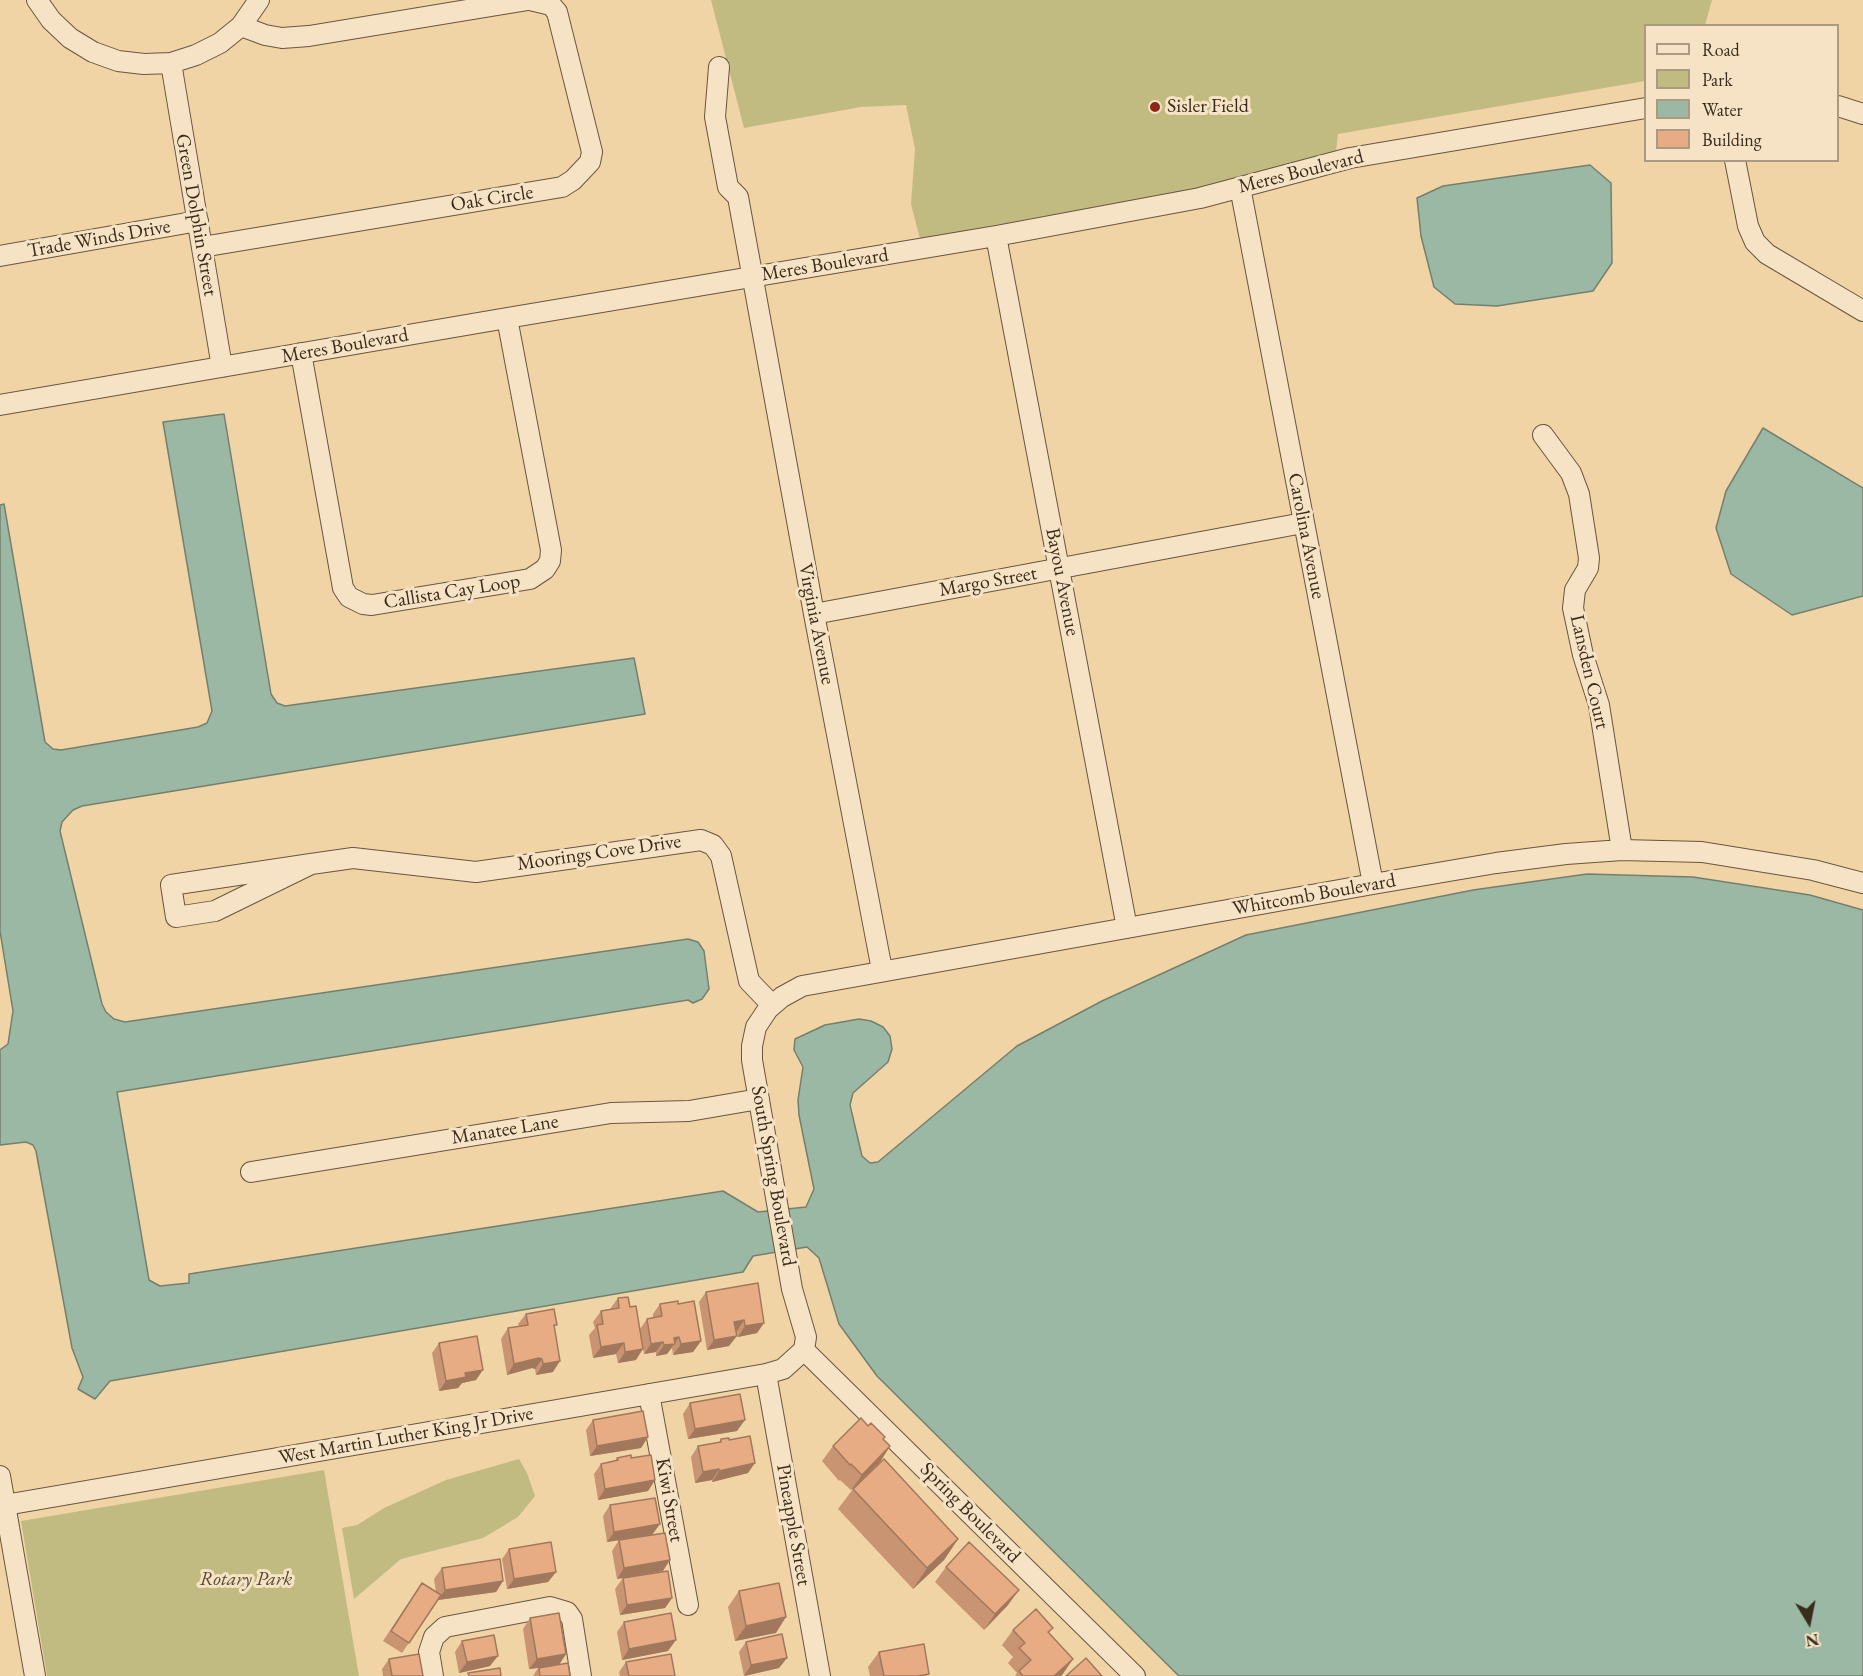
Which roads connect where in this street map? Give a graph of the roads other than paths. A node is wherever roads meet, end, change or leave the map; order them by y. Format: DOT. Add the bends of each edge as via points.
graph roads {
  1 [pos="37,0"];
  2 [pos="260,0"];
  3 [pos="529,0"];
  4 [pos="427,8"];
  5 [pos="240,26"];
  6 [pos="171,63"];
  7 [pos="719,67"];
  8 [pos="1839,106"];
  9 [pos="1644,108"];
  10 [pos="1863,114"];
  11 [pos="1735,162"];
  12 [pos="1240,188"];
  13 [pos="198,221"];
  14 [pos="996,236"];
  15 [pos="202,247"];
  16 [pos="0,256"];
  17 [pos="753,277"];
  18 [pos="1863,311"];
  19 [pos="507,318"];
  20 [pos="301,353"];
  21 [pos="222,367"];
  22 [pos="0,405"];
  23 [pos="1543,435"];
  24 [pos="1303,523"];
  25 [pos="1060,568"];
  26 [pos="814,614"];
  27 [pos="1622,850"];
  28 [pos="311,864"];
  29 [pos="1863,883"];
  30 [pos="1373,884"];
  31 [pos="1126,928"];
  32 [pos="882,970"];
  33 [pos="772,1005"];
  34 [pos="759,1099"];
  35 [pos="251,1172"];
  36 [pos="804,1350"];
  37 [pos="766,1374"];
  38 [pos="649,1394"];
  39 [pos="0,1476"];
  40 [pos="3,1506"];
  41 [pos="688,1605"];
  42 [pos="35,1676"];
  43 [pos="433,1676"];
  44 [pos="581,1676"];
  45 [pos="820,1676"];
  46 [pos="1135,1676"];
  1 -- 6 [label="street" via="70,38 93,52 118,61"];
  2 -- 5 [label="street"];
  3 -- 4 [label="street, Oak Circle"];
  3 -- 15 [label="street, Oak Circle" via="551,5 557,12 592,152 590,162 573,180 562,187"];
  4 -- 5 [label="street, Oak Circle" via="309,36 282,38"];
  5 -- 6 [label="street" via="220,43"];
  6 -- 13 [label="street, Green Dolphin Street"];
  7 -- 17 [label="street, Virginia Avenue" via="716,117 728,187 738,197"];
  8 -- 10 [label="street"];
  9 -- 12 [label="street, Meres Boulevard" via="1350,158"];
  11 -- 18 [label="street" via="1755,242 1767,254"];
  12 -- 14 [label="street, Meres Boulevard"];
  12 -- 24 [label="street, Carolina Avenue"];
  13 -- 15 [label="street, Green Dolphin Street"];
  13 -- 16 [label="street, Trade Winds Drive"];
  14 -- 17 [label="street, Meres Boulevard"];
  14 -- 25 [label="street, Bayou Avenue"];
  15 -- 21 [label="street, Green Dolphin Street"];
  17 -- 19 [label="street, Meres Boulevard"];
  17 -- 26 [label="street, Virginia Avenue"];
  19 -- 20 [label="street, Meres Boulevard"];
  19 -- 20 [label="street, Callista Cay Loop" via="551,550 545,569 530,579 372,605 349,597 343,588"];
  20 -- 21 [label="street, Meres Boulevard"];
  21 -- 22 [label="street, Meres Boulevard"];
  23 -- 27 [label="street, Lansden Court" via="1571,473 1578,494 1589,558 1575,591 1573,608 1599,705"];
  24 -- 25 [label="street, Margo Street"];
  24 -- 30 [label="street, Carolina Avenue"];
  25 -- 26 [label="street, Margo Street"];
  25 -- 31 [label="street, Bayou Avenue"];
  26 -- 32 [label="street, Virginia Avenue"];
  27 -- 29 [label="street, Whitcomb Boulevard" via="1716,853"];
  27 -- 30 [label="street, Whitcomb Boulevard" via="1512,861"];
  28 -- 28 [label="street, Moorings Cove Drive" via="215,911 176,917 171,885"];
  28 -- 33 [label="street, Moorings Cove Drive" via="353,858 476,872 701,840 713,845 721,856 749,981"];
  30 -- 31 [label="street, Whitcomb Boulevard"];
  31 -- 32 [label="street, Whitcomb Boulevard"];
  32 -- 33 [label="street, Whitcomb Boulevard" via="810,983"];
  33 -- 34 [label="street, South Spring Boulevard" via="756,1027 752,1046"];
  34 -- 35 [label="street, Manatee Lane" via="689,1111 610,1113"];
  34 -- 36 [label="street, South Spring Boulevard" via="794,1300 804,1328"];
  36 -- 37 [label="street, West Martin Luther King Jr Drive" via="783,1369"];
  36 -- 46 [label="street, Spring Boulevard"];
  37 -- 38 [label="street, West Martin Luther King Jr Drive"];
  37 -- 45 [label="street, Pineapple Street"];
  38 -- 40 [label="street, West Martin Luther King Jr Drive"];
  38 -- 41 [label="street, Kiwi Street"];
  39 -- 40 [label="street"];
  40 -- 42 [label="street"];
  43 -- 44 [label="street" via="429,1652 438,1632 450,1625 550,1607 567,1612 572,1619"];
}
